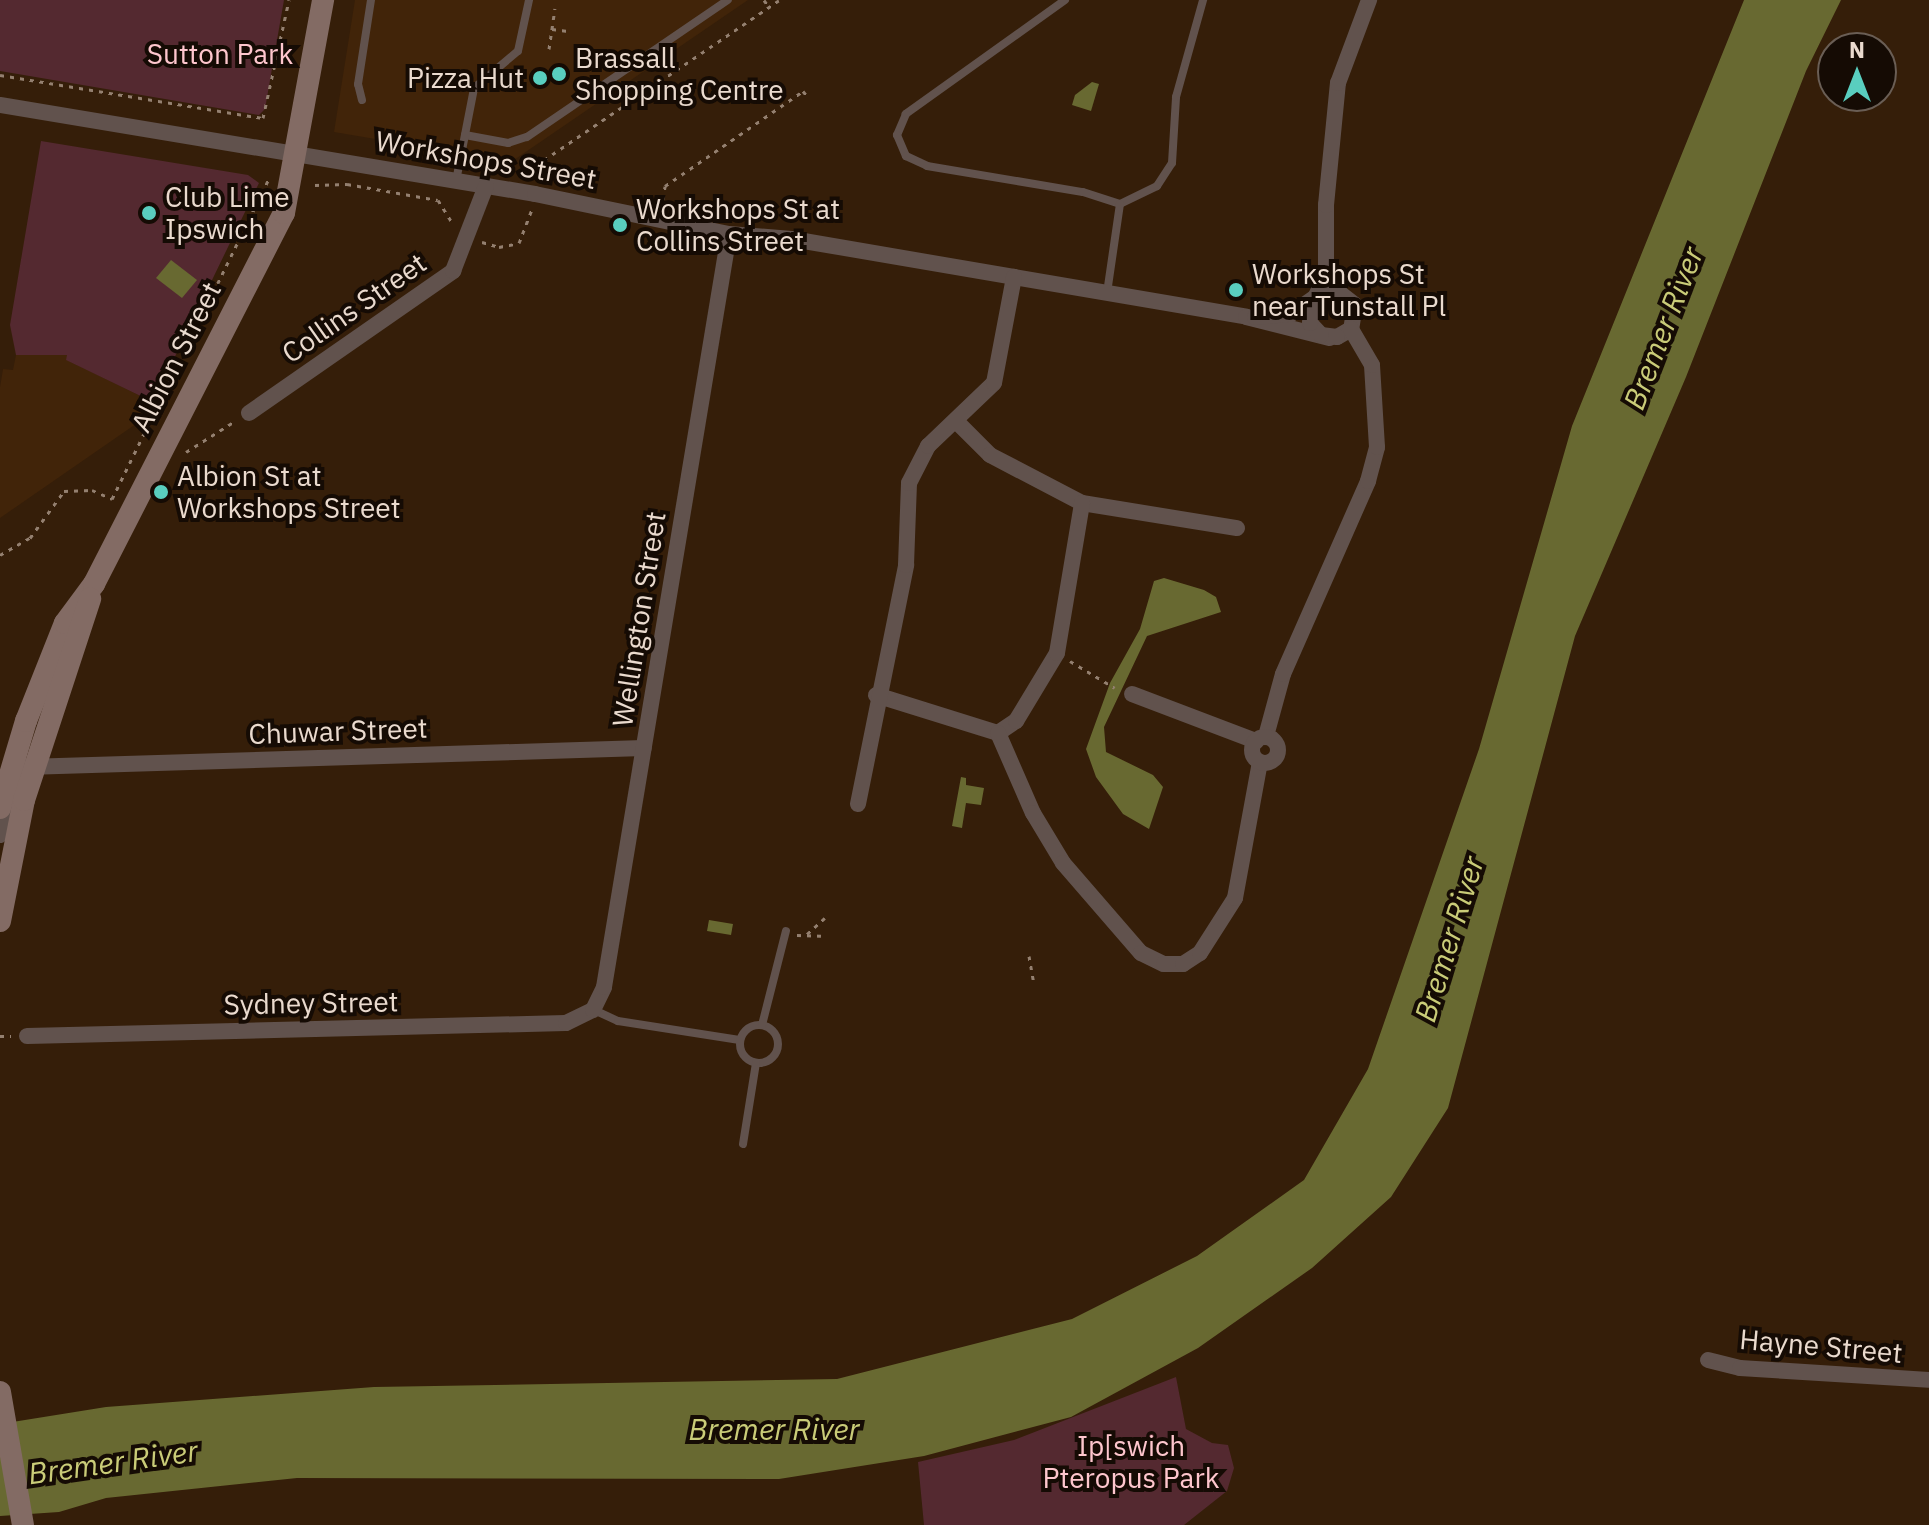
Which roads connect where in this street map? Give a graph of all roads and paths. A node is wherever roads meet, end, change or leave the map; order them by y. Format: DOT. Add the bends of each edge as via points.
graph roads {
  1 [pos="289,0"];
  2 [pos="323,0"];
  3 [pos="371,0"];
  4 [pos="528,0"];
  5 [pos="728,0"];
  6 [pos="764,0"];
  7 [pos="779,0"];
  8 [pos="1065,0"];
  9 [pos="1203,0"];
  10 [pos="1369,0"];
  11 [pos="769,7"];
  12 [pos="555,8"];
  13 [pos="552,29"];
  14 [pos="568,31"];
  15 [pos="549,49"];
  16 [pos="0,75"];
  17 [pos="807,96"];
  18 [pos="362,100"];
  19 [pos="0,105"];
  20 [pos="465,135"];
  21 [pos="297,153"];
  22 [pos="270,177"];
  23 [pos="456,181"];
  24 [pos="315,185"];
  25 [pos="537,185"];
  26 [pos="486,186"];
  27 [pos="663,199"];
  28 [pos="1120,204"];
  29 [pos="533,205"];
  30 [pos="454,232"];
  31 [pos="729,234"];
  32 [pos="478,240"];
  33 [pos="1327,243"];
  34 [pos="1014,277"];
  35 [pos="1107,293"];
  36 [pos="1344,293"];
  37 [pos="1314,299"];
  38 [pos="1246,317"];
  39 [pos="1351,329"];
  40 [pos="1329,338"];
  41 [pos="249,413"];
  42 [pos="956,421"];
  43 [pos="186,452"];
  44 [pos="1082,503"];
  45 [pos="1237,528"];
  46 [pos="0,555"];
  47 [pos="94,584"];
  48 [pos="1057,653"];
  49 [pos="1126,692"];
  50 [pos="876,695"];
  51 [pos="998,733"];
  52 [pos="1261,738"];
  53 [pos="644,748"];
  54 [pos="34,766"];
  55 [pos="858,804"];
  56 [pos="0,808"];
  57 [pos="0,835"];
  58 [pos="825,918"];
  59 [pos="0,921"];
  60 [pos="786,931"];
  61 [pos="821,936"];
  62 [pos="1029,956"];
  63 [pos="1034,984"];
  64 [pos="593,1010"];
  65 [pos="762,1025"];
  66 [pos="27,1036"];
  67 [pos="740,1040"];
  68 [pos="756,1063"];
  69 [pos="743,1144"];
  70 [pos="1708,1360"];
  71 [pos="1929,1380"];
  72 [pos="0,1392"];
  73 [pos="23,1525"];
  1 -- 16 [label="path" via="263,118"];
  2 -- 21 [label="main road, Albion Street"];
  3 -- 18 [label="lane" via="358,84"];
  4 -- 20 [label="lane" via="520,47 474,88"];
  5 -- 20 [label="lane" via="521,140"];
  6 -- 11 [label="path"];
  7 -- 11 [label="path"];
  8 -- 28 [label="lane" via="911,110 900,122 899,143 906,156 927,166 1083,192"];
  9 -- 28 [label="lane" via="1176,97 1169,171 1157,186"];
  10 -- 33 [label="street" via="1338,83"];
  11 -- 25 [label="path" via="542,162"];
  12 -- 13 [label="path"];
  13 -- 14 [label="path"];
  13 -- 15 [label="path"];
  17 -- 27 [label="path" via="803,91 665,186"];
  19 -- 21 [label="street, Workshops Street"];
  20 -- 23 [label="lane"];
  21 -- 23 [label="street, Workshops Street"];
  21 -- 47 [label="main road, Albion Street" via="277,230"];
  22 -- 46 [label="path" via="112,499 92,490 64,491 30,538"];
  23 -- 26 [label="street, Workshops Street"];
  24 -- 30 [label="path" via="347,184 438,200 449,211"];
  26 -- 31 [label="street, Workshops Street" via="691,222"];
  26 -- 41 [label="street, Collins Street" via="453,271"];
  28 -- 35 [label="lane"];
  29 -- 32 [label="path" via="519,243 499,247"];
  31 -- 34 [label="street, Workshops Street"];
  31 -- 53 [label="street, Wellington Street"];
  33 -- 36 [label="street"];
  33 -- 37 [label="street" via="1326,275"];
  34 -- 35 [label="street, Workshops Street"];
  34 -- 42 [label="street" via="994,383"];
  35 -- 38 [label="street, Workshops Street"];
  36 -- 37 [label="street" via="1329,290"];
  36 -- 39 [label="street" via="1355,305"];
  37 -- 38 [label="street, Workshops Street" via="1291,314"];
  37 -- 40 [label="street" via="1310,323"];
  38 -- 40 [label="street, Workshops Street" via="1276,329"];
  39 -- 40 [label="street"];
  39 -- 52 [label="street" via="1366,345 1372,365 1377,447 1368,481 1283,674"];
  41 -- 43 [label="path"];
  42 -- 44 [label="street" via="990,455"];
  42 -- 50 [label="street" via="928,446 909,483 905,573"];
  44 -- 45 [label="street"];
  44 -- 48 [label="street"];
  47 -- 54 [label="main road, Albion Street"];
  47 -- 56 [label="main road, Albion Street" via="54,649"];
  48 -- 49 [label="path"];
  48 -- 51 [label="street" via="1016,721"];
  49 -- 52 [label="street"];
  50 -- 51 [label="street"];
  50 -- 55 [label="street"];
  51 -- 52 [label="street" via="1033,813 1063,863 1120,932 1141,953 1164,964 1183,964 1200,953 1235,898 1260,762 1252,753"];
  53 -- 54 [label="street, Chuwar Street"];
  53 -- 64 [label="street, Wellington Street" via="604,987"];
  54 -- 57 [label="street, Albion Street" via="18,776"];
  54 -- 59 [label="main road, Albion Street"];
  58 -- 61 [label="path" via="807,934"];
  60 -- 65 [label="lane"];
  62 -- 63 [label="path"];
  64 -- 66 [label="street, Sydney Street" via="566,1023"];
  64 -- 67 [label="lane" via="618,1021"];
  65 -- 67 [label="lane" via="746,1030"];
  65 -- 68 [label="lane" via="774,1031 778,1050 769,1061"];
  67 -- 68 [label="lane" via="745,1057"];
  68 -- 69 [label="lane"];
  70 -- 71 [label="street, Hayne Street" via="1740,1368"];
  72 -- 73 [label="main road"];
}
